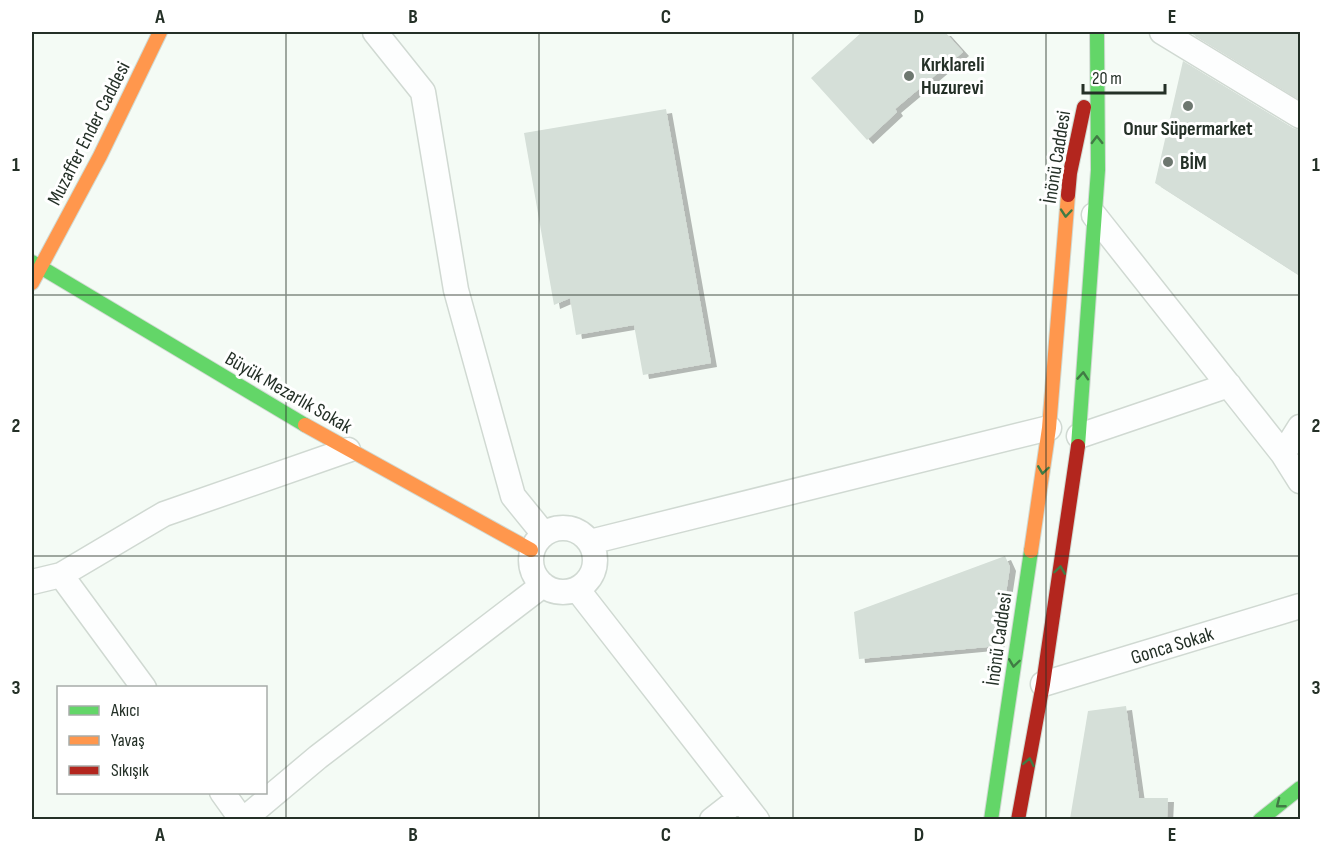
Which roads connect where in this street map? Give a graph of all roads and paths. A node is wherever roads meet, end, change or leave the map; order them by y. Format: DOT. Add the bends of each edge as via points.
graph roads {
  1 [pos="160,32"];
  2 [pos="375,32"];
  3 [pos="1097,32"];
  4 [pos="1162,32"];
  5 [pos="1084,39"];
  6 [pos="1096,53"];
  7 [pos="1300,116"];
  8 [pos="1094,215"];
  9 [pos="36,265"];
  10 [pos="32,283"];
  11 [pos="1229,385"];
  12 [pos="1049,428"];
  13 [pos="1300,428"];
  14 [pos="1079,436"];
  15 [pos="348,450"];
  16 [pos="1283,454"];
  17 [pos="1300,481"];
  18 [pos="537,542"];
  19 [pos="590,542"];
  20 [pos="61,575"];
  21 [pos="32,582"];
  22 [pos="543,585"];
  23 [pos="577,589"];
  24 [pos="1300,606"];
  25 [pos="1043,684"];
  26 [pos="143,686"];
  27 [pos="1300,788"];
  28 [pos="223,794"];
  29 [pos="739,799"];
  30 [pos="242,819"];
  31 [pos="712,819"];
  32 [pos="756,819"];
  33 [pos="991,819"];
  34 [pos="1018,819"];
  35 [pos="1260,819"];
  1 -- 9 [label="main road, Muzaffer Ender Caddesi" via="100,156"];
  2 -- 18 [label="street" via="423,92 456,290 513,496"];
  3 -- 6 [label="main road"];
  4 -- 7 [label="street"];
  5 -- 6 [label="main road"];
  8 -- 6 [label="main road, İnönü Caddesi, one-way" via="1098,170"];
  6 -- 12 [label="main road, İnönü Caddesi, one-way" via="1070,173"];
  8 -- 11 [label="street"];
  14 -- 8 [label="main road, İnönü Caddesi, one-way"];
  9 -- 10 [label="main road, Muzaffer Ender Caddesi"];
  9 -- 15 [label="main road, Büyük Mezarlık Sokak"];
  11 -- 14 [label="street"];
  11 -- 16 [label="street"];
  12 -- 19 [label="street"];
  12 -- 33 [label="main road, İnönü Caddesi, one-way"];
  13 -- 16 [label="street"];
  25 -- 14 [label="main road, İnönü Caddesi, one-way"];
  15 -- 18 [label="main road, Büyük Mezarlık Sokak"];
  15 -- 20 [label="street" via="164,514"];
  16 -- 17 [label="street"];
  18 -- 19 [label="street" via="564,527 583,534"];
  18 -- 22 [label="street" via="532,572"];
  19 -- 23 [label="street" via="595,563 592,574"];
  20 -- 21 [label="street"];
  20 -- 26 [label="street"];
  22 -- 23 [label="street" via="556,592"];
  22 -- 30 [label="street"];
  23 -- 29 [label="street"];
  24 -- 25 [label="street, Gonca Sokak"];
  34 -- 25 [label="main road, İnönü Caddesi, one-way"];
  27 -- 35 [label="main road, one-way"];
  28 -- 30 [label="street"];
  29 -- 31 [label="street"];
  29 -- 32 [label="street"];
}
